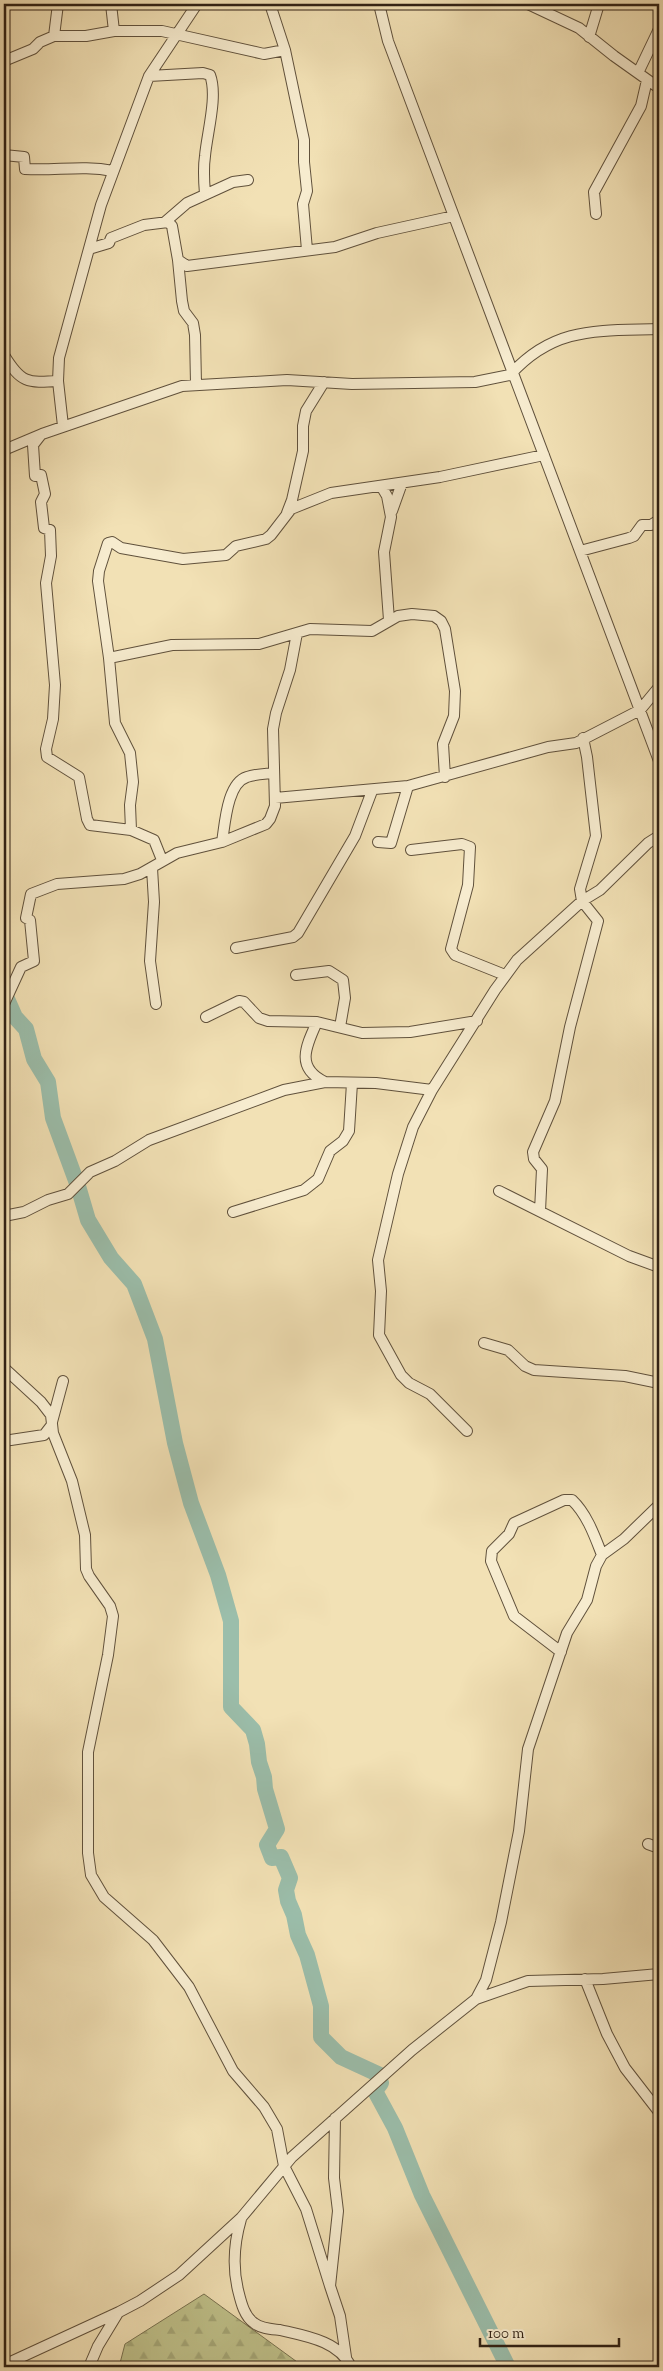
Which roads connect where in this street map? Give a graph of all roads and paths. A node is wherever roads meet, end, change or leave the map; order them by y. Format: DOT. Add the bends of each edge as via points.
graph roads {
  1 [pos="58,4"];
  2 [pos="111,4"];
  3 [pos="197,4"];
  4 [pos="270,4"];
  5 [pos="379,4"];
  6 [pos="528,4"];
  7 [pos="600,4"];
  8 [pos="659,29"];
  9 [pos="114,31"];
  10 [pos="175,35"];
  11 [pos="54,36"];
  12 [pos="589,37"];
  13 [pos="285,50"];
  14 [pos="4,61"];
  15 [pos="638,73"];
  16 [pos="149,76"];
  17 [pos="647,80"];
  18 [pos="659,88"];
  19 [pos="4,155"];
  20 [pos="113,171"];
  21 [pos="248,180"];
  22 [pos="659,188"];
  23 [pos="205,194"];
  24 [pos="596,214"];
  25 [pos="454,216"];
  26 [pos="659,218"];
  27 [pos="165,222"];
  28 [pos="88,249"];
  29 [pos="307,250"];
  30 [pos="178,260"];
  31 [pos="659,329"];
  32 [pos="4,354"];
  33 [pos="514,370"];
  34 [pos="58,381"];
  35 [pos="324,382"];
  36 [pos="196,384"];
  37 [pos="62,426"];
  38 [pos="42,434"];
  39 [pos="4,450"];
  40 [pos="544,455"];
  41 [pos="402,483"];
  42 [pos="381,486"];
  43 [pos="286,514"];
  44 [pos="391,517"];
  45 [pos="659,520"];
  46 [pos="580,550"];
  47 [pos="389,620"];
  48 [pos="297,633"];
  49 [pos="109,658"];
  50 [pos="659,687"];
  51 [pos="640,710"];
  52 [pos="583,738"];
  53 [pos="659,761"];
  54 [pos="274,773"];
  55 [pos="445,776"];
  56 [pos="408,786"];
  57 [pos="372,791"];
  58 [pos="275,798"];
  59 [pos="131,830"];
  60 [pos="659,836"];
  61 [pos="222,842"];
  62 [pos="378,842"];
  63 [pos="411,850"];
  64 [pos="162,860"];
  65 [pos="152,868"];
  66 [pos="582,901"];
  67 [pos="236,948"];
  68 [pos="296,975"];
  69 [pos="504,975"];
  70 [pos="4,1004"];
  71 [pos="156,1004"];
  72 [pos="206,1017"];
  73 [pos="477,1021"];
  74 [pos="317,1022"];
  75 [pos="340,1027"];
  76 [pos="325,1082"];
  77 [pos="352,1083"];
  78 [pos="432,1090"];
  79 [pos="499,1191"];
  80 [pos="540,1211"];
  81 [pos="233,1212"];
  82 [pos="4,1216"];
  83 [pos="659,1267"];
  84 [pos="484,1343"];
  85 [pos="4,1368"];
  86 [pos="63,1381"];
  87 [pos="659,1383"];
  88 [pos="52,1424"];
  89 [pos="467,1431"];
  90 [pos="4,1441"];
  91 [pos="659,1505"];
  92 [pos="602,1556"];
  93 [pos="560,1652"];
  94 [pos="648,1844"];
  95 [pos="659,1848"];
  96 [pos="659,1974"];
  97 [pos="585,1979"];
  98 [pos="476,1999"];
  99 [pos="659,2112"];
  100 [pos="335,2118"];
  101 [pos="284,2166"];
  102 [pos="241,2218"];
  103 [pos="330,2286"];
  104 [pos="119,2312"];
  105 [pos="346,2357"];
  106 [pos="4,2365"];
  107 [pos="89,2367"];
  108 [pos="351,2367"];
  1 -- 11 [label="street"];
  2 -- 9 [label="street"];
  3 -- 10 [label="street"];
  4 -- 13 [label="street"];
  5 -- 25 [label="street" via="388,41"];
  6 -- 12 [label="street" via="572,23"];
  7 -- 12 [label="street"];
  8 -- 15 [label="street"];
  9 -- 10 [label="street" via="162,31"];
  9 -- 11 [label="street" via="86,36"];
  10 -- 13 [label="street" via="257,53 276,54"];
  10 -- 16 [label="street"];
  11 -- 14 [label="street"];
  12 -- 15 [label="street"];
  13 -- 29 [label="street" via="304,140 307,191 303,204"];
  15 -- 17 [label="street"];
  16 -- 20 [label="street"];
  16 -- 23 [label="street" via="210,75 211,111 205,156"];
  17 -- 18 [label="street"];
  17 -- 24 [label="street" via="641,106 594,192"];
  19 -- 20 [label="street" via="24,157 25,169 74,167"];
  20 -- 28 [label="street"];
  21 -- 23 [label="street" via="233,182"];
  22 -- 26 [label="street"];
  23 -- 27 [label="street" via="187,203"];
  25 -- 29 [label="street" via="377,233 335,247"];
  25 -- 33 [label="street"];
  27 -- 28 [label="street" via="139,227 110,238 109,243"];
  27 -- 30 [label="street" via="172,226"];
  28 -- 34 [label="street" via="60,351"];
  29 -- 30 [label="street" via="187,266"];
  30 -- 36 [label="street" via="184,311 193,323 195,335"];
  31 -- 33 [label="street" via="565,336 521,362"];
  32 -- 34 [label="street" via="23,378 32,383"];
  33 -- 35 [label="street" via="507,377 475,382"];
  33 -- 40 [label="street"];
  34 -- 37 [label="street"];
  35 -- 36 [label="street" via="288,380"];
  35 -- 43 [label="street" via="306,411 303,451"];
  36 -- 37 [label="street" via="160,392"];
  37 -- 38 [label="street"];
  38 -- 39 [label="street"];
  38 -- 59 [label="street" via="33,445 35,476 42,475 45,494 41,502 44,528 50,530 51,556 46,583 55,684 47,757 79,777 90,825"];
  40 -- 41 [label="street"];
  40 -- 46 [label="street"];
  41 -- 42 [label="street"];
  41 -- 44 [label="street"];
  42 -- 43 [label="street" via="324,495"];
  42 -- 44 [label="street" via="387,496"];
  43 -- 49 [label="street" via="266,539 236,546 226,555 183,559 108,543 98,581"];
  44 -- 47 [label="street" via="384,552"];
  45 -- 46 [label="street" via="651,525 642,524 629,538"];
  46 -- 51 [label="street"];
  47 -- 48 [label="street" via="372,631 325,628"];
  47 -- 55 [label="street" via="424,614 441,621 444,629 456,691 454,716 443,744"];
  48 -- 49 [label="street" via="259,644 172,645"];
  48 -- 54 [label="street" via="273,730"];
  49 -- 59 [label="street" via="115,723 130,753 133,782"];
  50 -- 51 [label="street"];
  51 -- 52 [label="street"];
  51 -- 53 [label="street"];
  52 -- 55 [label="street" via="576,743 548,747"];
  52 -- 66 [label="street" via="596,836 580,889"];
  54 -- 58 [label="street"];
  54 -- 61 [label="street" via="245,777 239,781 230,798"];
  55 -- 56 [label="street"];
  56 -- 57 [label="street"];
  56 -- 62 [label="street" via="391,843"];
  57 -- 58 [label="street"];
  57 -- 67 [label="street" via="355,836 298,933 293,937"];
  58 -- 61 [label="street" via="273,813 266,824"];
  59 -- 64 [label="street" via="154,840"];
  60 -- 66 [label="street" via="648,842 600,890"];
  61 -- 64 [label="street"];
  63 -- 69 [label="street" via="462,844 470,847 468,885 451,950 455,955"];
  64 -- 65 [label="street"];
  65 -- 70 [label="street" via="124,879 72,881 31,894 26,918 30,920 34,961 21,967"];
  65 -- 71 [label="street" via="154,911 150,961"];
  66 -- 69 [label="street"];
  66 -- 80 [label="street" via="598,921 570,1027 556,1101 533,1152 542,1169"];
  68 -- 75 [label="street" via="329,971 343,980 345,998"];
  69 -- 73 [label="street"];
  72 -- 74 [label="street" via="239,1001 268,1022"];
  73 -- 75 [label="street" via="377,1034"];
  73 -- 78 [label="street"];
  74 -- 75 [label="street"];
  74 -- 76 [label="street" via="305,1056 310,1072"];
  76 -- 77 [label="street"];
  76 -- 82 [label="street" via="284,1090 149,1140 90,1172 68,1194 24,1212"];
  77 -- 78 [label="street"];
  77 -- 81 [label="street" via="349,1131 343,1141 330,1151 318,1179 304,1190"];
  78 -- 89 [label="street" via="413,1127 398,1174 378,1260 381,1291 379,1335 401,1375 430,1394"];
  79 -- 80 [label="street"];
  80 -- 83 [label="street" via="629,1256"];
  84 -- 87 [label="street" via="508,1350 534,1370 624,1376"];
  85 -- 88 [label="street" via="45,1407 51,1415"];
  86 -- 88 [label="street"];
  88 -- 90 [label="street" via="44,1435"];
  88 -- 101 [label="street" via="72,1481 85,1535 86,1569 113,1616 88,1752 91,1875 104,1896 153,1940 189,1986 233,2070 264,2107 277,2129"];
  91 -- 92 [label="street"];
  92 -- 93 [label="street" via="587,1600 567,1633"];
  92 -- 93 [label="street" via="596,1538 572,1500 564,1500 514,1523 509,1534 492,1551 491,1562 514,1616"];
  93 -- 98 [label="street" via="528,1749 518,1831 501,1922 486,1980"];
  94 -- 95 [label="street"];
  96 -- 97 [label="street"];
  97 -- 98 [label="street" via="528,1981"];
  97 -- 99 [label="street" via="625,2068"];
  98 -- 100 [label="street"];
  100 -- 101 [label="street"];
  100 -- 103 [label="street" via="334,2178 338,2211"];
  101 -- 102 [label="street"];
  101 -- 103 [label="street" via="306,2209"];
  102 -- 104 [label="street" via="178,2274"];
  102 -- 105 [label="street" via="233,2258 246,2314 253,2323 262,2327 320,2340"];
  103 -- 105 [label="street" via="340,2316"];
  104 -- 106 [label="street"];
  104 -- 107 [label="street"];
  105 -- 108 [label="street"];
}
